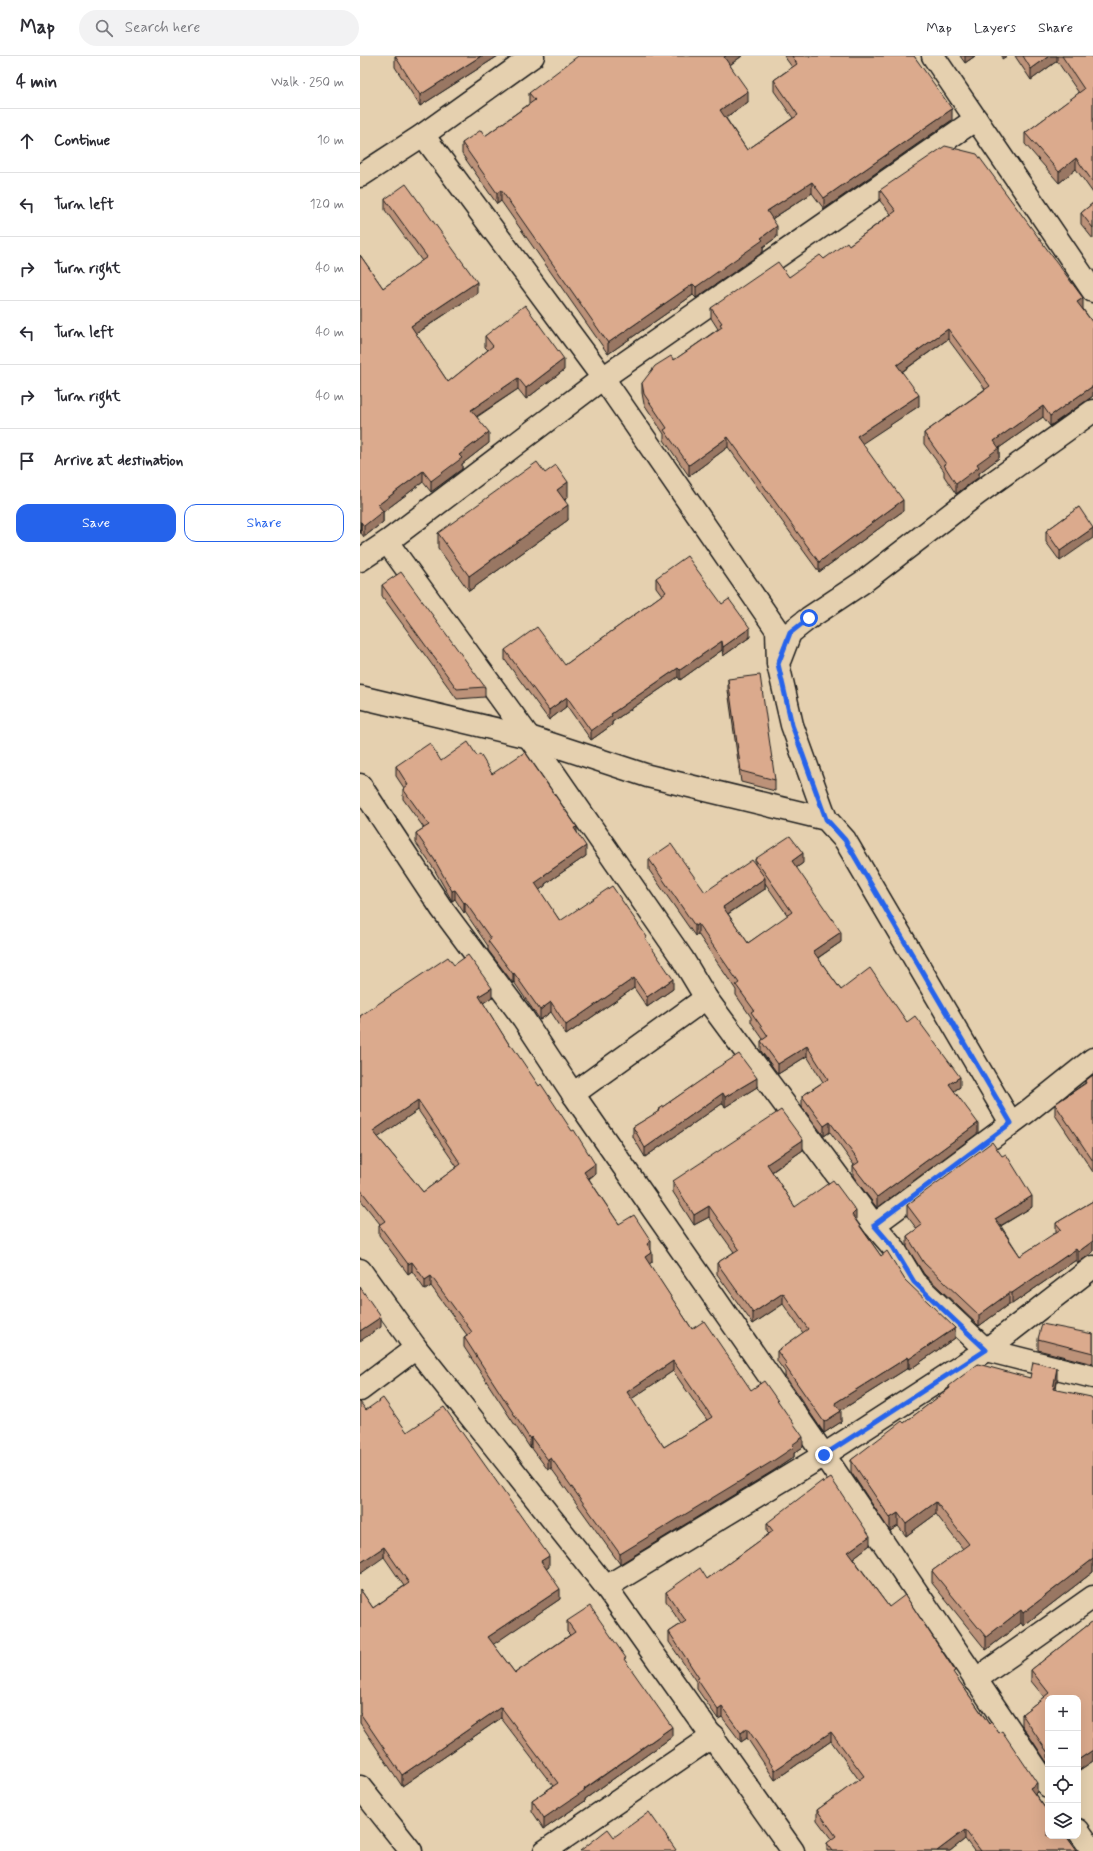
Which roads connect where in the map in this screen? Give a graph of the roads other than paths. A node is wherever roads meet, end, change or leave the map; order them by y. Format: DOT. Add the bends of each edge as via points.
graph roads {
  1 [pos="533,56"];
  2 [pos="934,56"];
  3 [pos="976,119"];
  4 [pos="424,135"];
  5 [pos="360,176"];
  6 [pos="1093,290"];
  7 [pos="603,378"];
  8 [pos="1093,411"];
  9 [pos="387,542"];
  10 [pos="360,560"];
  11 [pos="778,664"];
  12 [pos="360,697"];
  13 [pos="529,737"];
  14 [pos="360,785"];
  15 [pos="826,819"];
  16 [pos="706,998"];
  17 [pos="1093,1060"];
  18 [pos="572,1094"];
  19 [pos="1011,1123"];
  20 [pos="874,1225"];
  21 [pos="1093,1267"];
  22 [pos="360,1270"];
  23 [pos="416,1348"];
  24 [pos="986,1350"];
  25 [pos="1093,1376"];
  26 [pos="360,1390"];
  27 [pos="824,1455"];
  28 [pos="606,1587"];
  29 [pos="1093,1597"];
  30 [pos="975,1680"];
  31 [pos="713,1736"];
  32 [pos="1045,1782"];
  33 [pos="360,1787"];
  34 [pos="1081,1834"];
  35 [pos="411,1851"];
  36 [pos="545,1851"];
  37 [pos="793,1851"];
  38 [pos="1093,1851"];
  1 -- 4 [label="street"];
  2 -- 3 [label="street"];
  3 -- 6 [label="street"];
  3 -- 7 [label="street"];
  4 -- 5 [label="street"];
  4 -- 7 [label="street"];
  7 -- 9 [label="street"];
  7 -- 11 [label="street" via="777,630"];
  8 -- 11 [label="street" via="978,494 863,582 790,633"];
  9 -- 10 [label="street"];
  9 -- 13 [label="street"];
  11 -- 15 [label="street" via="792,725"];
  12 -- 13 [label="street"];
  13 -- 15 [label="street" via="648,776"];
  13 -- 16 [label="street" via="677,951"];
  14 -- 18 [label="street" via="442,910 523,1018"];
  15 -- 19 [label="street" via="853,853"];
  16 -- 18 [label="street"];
  16 -- 20 [label="street"];
  17 -- 19 [label="street"];
  18 -- 27 [label="street"];
  19 -- 20 [label="street"];
  20 -- 24 [label="street" via="893,1247 914,1282"];
  21 -- 24 [label="street"];
  22 -- 23 [label="street"];
  23 -- 26 [label="street"];
  23 -- 28 [label="street"];
  24 -- 25 [label="street"];
  24 -- 27 [label="street"];
  27 -- 28 [label="street"];
  27 -- 30 [label="street"];
  28 -- 31 [label="street"];
  29 -- 30 [label="street"];
  30 -- 32 [label="street"];
  31 -- 36 [label="street"];
  31 -- 37 [label="street"];
  33 -- 35 [label="street"];
  34 -- 38 [label="street"];
}
